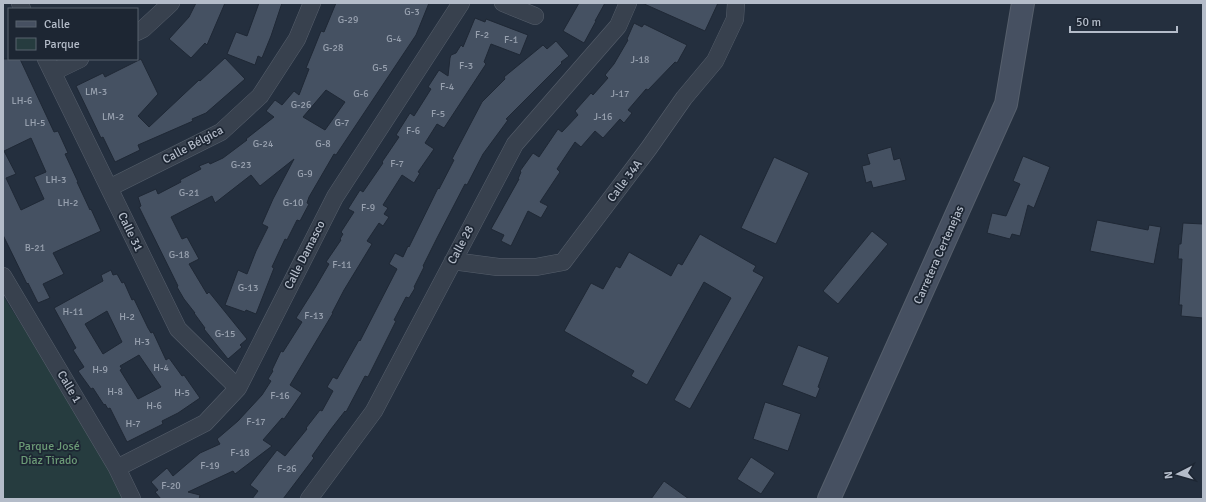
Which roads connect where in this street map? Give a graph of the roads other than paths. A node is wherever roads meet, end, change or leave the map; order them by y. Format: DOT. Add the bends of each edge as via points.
graph roads {
  1 [pos="171,3"];
  2 [pos="312,3"];
  3 [pos="460,3"];
  4 [pos="503,3"];
  5 [pos="628,3"];
  6 [pos="736,3"];
  7 [pos="1023,3"];
  8 [pos="535,16"];
  9 [pos="138,32"];
  10 [pos="75,60"];
  11 [pos="50,65"];
  12 [pos="109,188"];
  13 [pos="453,261"];
  14 [pos="3,276"];
  15 [pos="238,388"];
  16 [pos="117,468"];
  17 [pos="132,499"];
  18 [pos="309,499"];
  19 [pos="830,499"];
  1 -- 9 [label="street"];
  2 -- 12 [label="street, Calle Bélgica" via="297,39 260,96 222,132"];
  3 -- 15 [label="street, Calle Damasco" via="335,197"];
  4 -- 8 [label="street"];
  5 -- 13 [label="street, Calle 28" via="618,26 515,144"];
  6 -- 13 [label="street, Calle 34A" via="736,19 714,61 563,262 536,267 506,267"];
  7 -- 19 [label="main road, Carretera Certenejas" via="1006,104"];
  10 -- 11 [label="street"];
  11 -- 12 [label="street, Calle 31"];
  12 -- 15 [label="street, Calle 31" via="178,329"];
  13 -- 18 [label="street, Calle 28" via="374,411"];
  14 -- 16 [label="street, Calle 1"];
  15 -- 16 [label="street, Calle Damasco" via="205,423"];
  16 -- 17 [label="street, Calle 1"];
}
